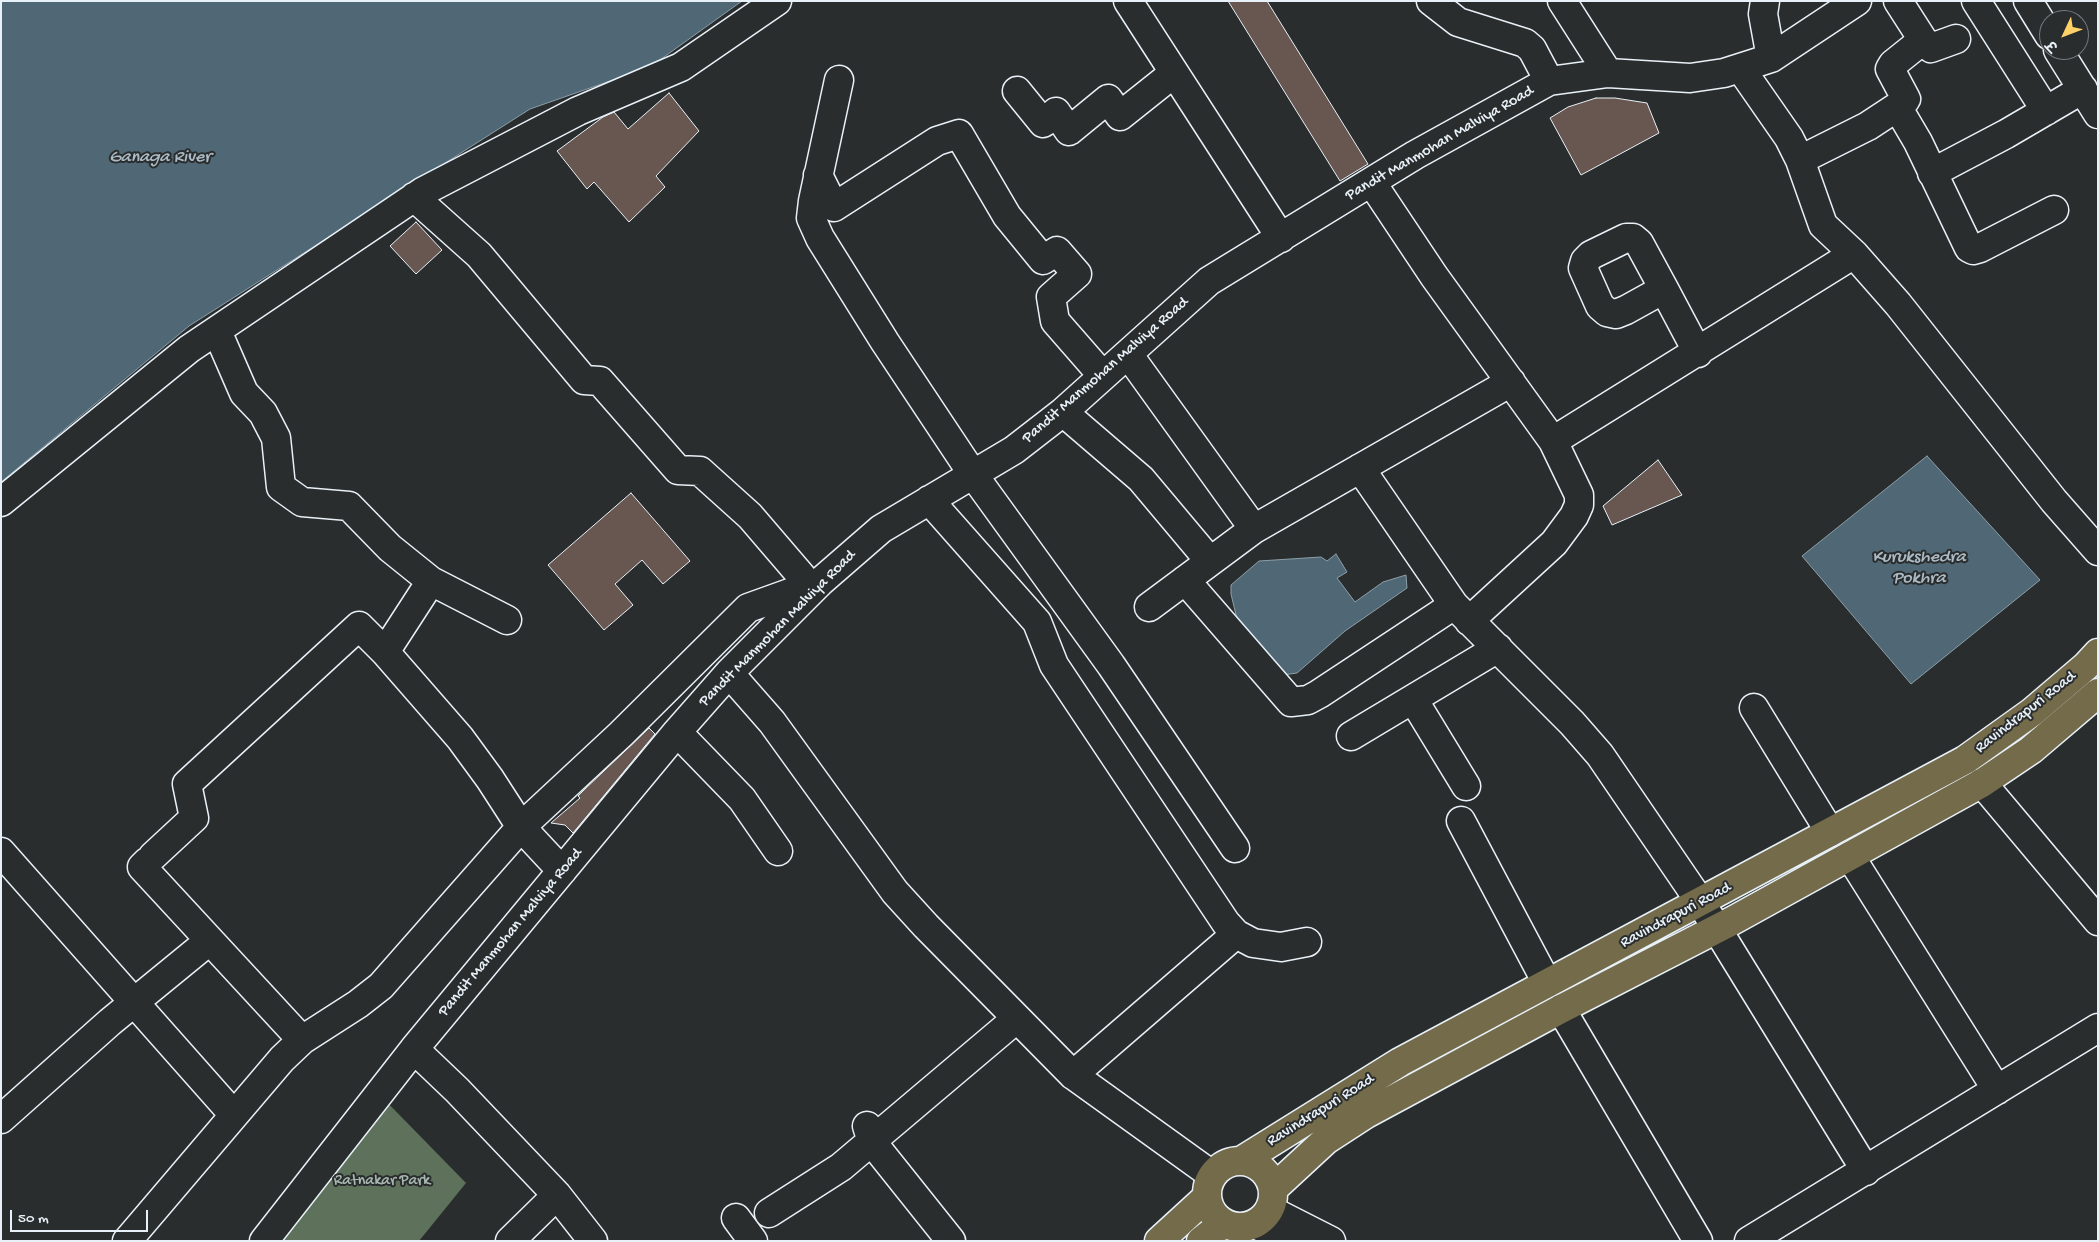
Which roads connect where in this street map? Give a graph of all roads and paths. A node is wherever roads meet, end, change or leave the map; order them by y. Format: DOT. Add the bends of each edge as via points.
graph roads {
  1 [pos="776,1"];
  2 [pos="1128,1"];
  3 [pos="1431,1"];
  4 [pos="1562,1"];
  5 [pos="1765,1"];
  6 [pos="1857,1"];
  7 [pos="1898,1"];
  8 [pos="1976,1"];
  9 [pos="2028,1"];
  10 [pos="2039,19"];
  11 [pos="1956,39"];
  12 [pos="1923,40"];
  13 [pos="1771,58"];
  14 [pos="2064,60"];
  15 [pos="1741,68"];
  16 [pos="1174,73"];
  17 [pos="1608,73"];
  18 [pos="839,80"];
  19 [pos="1549,81"];
  20 [pos="2083,89"];
  21 [pos="1017,91"];
  22 [pos="1898,108"];
  23 [pos="2046,111"];
  24 [pos="2098,114"];
  25 [pos="1800,160"];
  26 [pos="1932,172"];
  27 [pos="818,175"];
  28 [pos="1372,183"];
  29 [pos="414,197"];
  30 [pos="2054,210"];
  31 [pos="1281,238"];
  32 [pos="1854,254"];
  33 [pos="1664,289"];
  34 [pos="217,330"];
  35 [pos="1698,353"];
  36 [pos="1128,354"];
  37 [pos="1103,376"];
  38 [pos="1511,382"];
  39 [pos="1063,412"];
  40 [pos="1553,441"];
  41 [pos="1360,468"];
  42 [pos="972,473"];
  43 [pos="929,500"];
  44 [pos="1,502"];
  45 [pos="1254,529"];
  46 [pos="2098,551"];
  47 [pos="1210,560"];
  48 [pos="1185,580"];
  49 [pos="431,581"];
  50 [pos="815,584"];
  51 [pos="1149,607"];
  52 [pos="1461,613"];
  53 [pos="507,620"];
  54 [pos="1498,648"];
  55 [pos="385,652"];
  56 [pos="2098,653"];
  57 [pos="729,673"];
  58 [pos="2098,693"];
  59 [pos="1413,699"];
  60 [pos="1754,708"];
  61 [pos="677,732"];
  62 [pos="1351,736"];
  63 [pos="1982,783"];
  64 [pos="1466,786"];
  65 [pos="1461,821"];
  66 [pos="521,827"];
  67 [pos="1830,832"];
  68 [pos="1235,848"];
  69 [pos="778,851"];
  70 [pos="1,852"];
  71 [pos="1850,856"];
  72 [pos="562,871"];
  73 [pos="1701,903"];
  74 [pos="2098,921"];
  75 [pos="1716,929"];
  76 [pos="1236,934"];
  77 [pos="209,941"];
  78 [pos="1307,942"];
  79 [pos="1547,983"];
  80 [pos="135,1001"];
  81 [pos="1561,1009"];
  82 [pos="1016,1019"];
  83 [pos="2098,1028"];
  84 [pos="302,1040"];
  85 [pos="414,1049"];
  86 [pos="1073,1075"];
  87 [pos="1997,1090"];
  88 [pos="234,1115"];
  89 [pos="1,1119"];
  90 [pos="869,1134"];
  91 [pos="1241,1160"];
  92 [pos="1866,1171"];
  93 [pos="1210,1186"];
  94 [pos="557,1195"];
  95 [pos="1266,1207"];
  96 [pos="769,1213"];
  97 [pos="736,1218"];
  98 [pos="1224,1223"];
  99 [pos="127,1241"];
  100 [pos="264,1241"];
  101 [pos="510,1241"];
  102 [pos="593,1241"];
  103 [pos="753,1241"];
  104 [pos="951,1241"];
  105 [pos="1159,1241"];
  106 [pos="1201,1241"];
  107 [pos="1290,1241"];
  108 [pos="1331,1241"];
  109 [pos="1698,1241"];
  110 [pos="1749,1241"];
  1 -- 29 [label="street" via="680,67 578,111"];
  2 -- 16 [label="street"];
  3 -- 19 [label="street" via="1458,22 1525,43 1532,49"];
  4 -- 17 [label="street"];
  5 -- 13 [label="street" via="1763,14"];
  6 -- 13 [label="street, Pandit Manmohan Malviya Road"];
  7 -- 12 [label="street"];
  8 -- 23 [label="street"];
  9 -- 10 [label="street"];
  11 -- 12 [label="street" via="1932,48"];
  12 -- 22 [label="street" via="1890,69 1906,99"];
  13 -- 15 [label="street, Pandit Manmohan Malviya Road"];
  14 -- 20 [label="street"];
  15 -- 17 [label="street, Pandit Manmohan Malviya Road" via="1690,78"];
  15 -- 25 [label="street"];
  16 -- 21 [label="street" via="1120,116 1108,99 1069,131 1056,112 1043,123"];
  16 -- 31 [label="street"];
  17 -- 19 [label="street, Pandit Manmohan Malviya Road"];
  18 -- 27 [label="street"];
  19 -- 28 [label="street, Pandit Manmohan Malviya Road" via="1415,155"];
  20 -- 23 [label="street"];
  20 -- 24 [label="street"];
  22 -- 25 [label="street"];
  22 -- 26 [label="street"];
  23 -- 26 [label="street"];
  25 -- 32 [label="street" via="1823,225"];
  26 -- 30 [label="street" via="1969,248 1973,250"];
  27 -- 37 [label="street" via="834,207 937,141 959,134 1007,216 1043,260 1057,251 1077,274 1051,297 1055,321"];
  27 -- 42 [label="street" via="811,218 820,238"];
  28 -- 31 [label="street, Pandit Manmohan Malviya Road"];
  28 -- 38 [label="street"];
  29 -- 34 [label="street"];
  29 -- 50 [label="street" via="479,255 584,380 600,381 678,470 700,471 750,516"];
  31 -- 36 [label="street, Pandit Manmohan Malviya Road" via="1209,281"];
  32 -- 35 [label="street"];
  32 -- 46 [label="street"];
  33 -- 35 [label="street"];
  34 -- 44 [label="street" via="189,349"];
  34 -- 49 [label="street" via="244,393 263,413 276,438 281,487 302,502 350,506 390,548"];
  35 -- 40 [label="street"];
  36 -- 37 [label="street, Pandit Manmohan Malviya Road"];
  36 -- 45 [label="street"];
  37 -- 39 [label="street, Pandit Manmohan Malviya Road"];
  38 -- 40 [label="street"];
  38 -- 41 [label="street"];
  39 -- 42 [label="street, Pandit Manmohan Malviya Road" via="1014,450"];
  39 -- 47 [label="street" via="1141,479"];
  40 -- 52 [label="street" via="1579,495 1574,516 1535,563"];
  41 -- 45 [label="street"];
  41 -- 52 [label="street"];
  42 -- 43 [label="street, Pandit Manmohan Malviya Road"];
  42 -- 68 [label="street" via="1111,665"];
  43 -- 50 [label="street, Pandit Manmohan Malviya Road" via="881,529"];
  43 -- 76 [label="street" via="1037,622 1054,665 1209,900"];
  45 -- 47 [label="street"];
  47 -- 48 [label="street"];
  48 -- 51 [label="street"];
  48 -- 52 [label="street" via="1291,702 1308,700"];
  49 -- 53 [label="street"];
  49 -- 55 [label="street"];
  50 -- 57 [label="street, Pandit Manmohan Malviya Road"];
  50 -- 66 [label="street" via="748,608 621,734"];
  52 -- 54 [label="street"];
  54 -- 59 [label="street"];
  54 -- 73 [label="street" via="1600,755"];
  55 -- 66 [label="street" via="460,738"];
  55 -- 77 [label="street" via="360,626 187,784 194,818 142,868"];
  56 -- 67 [label="main road, Ravindrapuri Road" via="2032,712 1965,760"];
  57 -- 61 [label="street, Pandit Manmohan Malviya Road"];
  57 -- 82 [label="street" via="807,768 895,892"];
  58 -- 63 [label="main road, Ravindrapuri Road" via="2031,750"];
  59 -- 62 [label="street"];
  59 -- 64 [label="street"];
  60 -- 67 [label="street"];
  61 -- 69 [label="street" via="742,799"];
  61 -- 72 [label="street, Pandit Manmohan Malviya Road"];
  63 -- 71 [label="main road, Ravindrapuri Road"];
  63 -- 74 [label="street"];
  65 -- 79 [label="street"];
  66 -- 72 [label="street"];
  66 -- 84 [label="street" via="381,986"];
  67 -- 73 [label="main road, Ravindrapuri Road"];
  70 -- 80 [label="street"];
  71 -- 75 [label="main road, Ravindrapuri Road"];
  71 -- 87 [label="street"];
  72 -- 85 [label="street, Pandit Manmohan Malviya Road"];
  73 -- 75 [label="street"];
  73 -- 79 [label="main road, Ravindrapuri Road"];
  75 -- 81 [label="main road, Ravindrapuri Road"];
  75 -- 92 [label="street"];
  76 -- 78 [label="street" via="1269,946"];
  76 -- 86 [label="street"];
  77 -- 80 [label="street"];
  77 -- 84 [label="street"];
  79 -- 91 [label="main road, Ravindrapuri Road" via="1400,1062"];
  80 -- 88 [label="street"];
  80 -- 89 [label="street"];
  81 -- 95 [label="main road, Ravindrapuri Road" via="1366,1114 1326,1140"];
  81 -- 109 [label="street"];
  82 -- 86 [label="street"];
  82 -- 90 [label="street"];
  83 -- 87 [label="street"];
  84 -- 88 [label="street" via="282,1058"];
  85 -- 94 [label="street"];
  85 -- 100 [label="street, Pandit Manmohan Malviya Road"];
  86 -- 93 [label="street"];
  87 -- 92 [label="street"];
  88 -- 99 [label="street"];
  90 -- 96 [label="street" via="841,1167"];
  90 -- 104 [label="street"];
  91 -- 93 [label="main road" via="1220,1167"];
  91 -- 95 [label="main road" via="1262,1169 1269,1178"];
  92 -- 110 [label="street"];
  93 -- 98 [label="main road" via="1210,1207"];
  93 -- 105 [label="main road"];
  94 -- 101 [label="street"];
  94 -- 102 [label="street"];
  95 -- 98 [label="main road" via="1244,1227"];
  95 -- 107 [label="street"];
  95 -- 108 [label="street"];
  97 -- 103 [label="street"];
  98 -- 106 [label="main road"];
}
